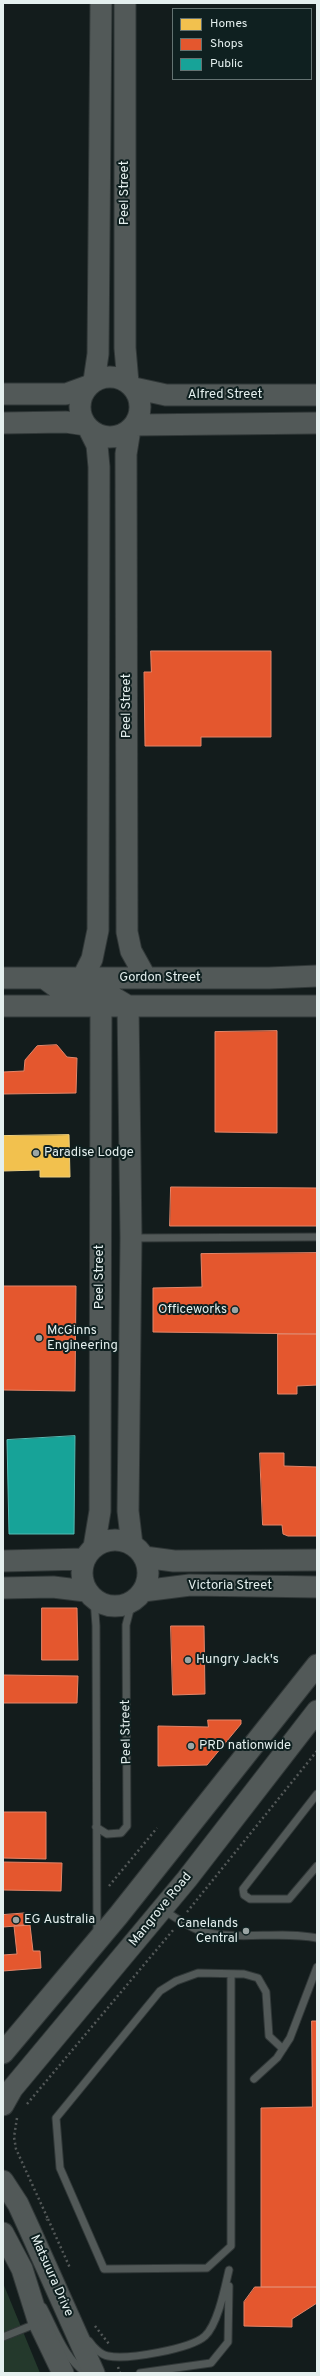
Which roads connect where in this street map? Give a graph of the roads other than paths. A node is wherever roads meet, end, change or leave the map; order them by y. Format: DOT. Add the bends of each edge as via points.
graph roads {
  1 [pos="101,3"];
  2 [pos="125,3"];
  3 [pos="91,383"];
  4 [pos="131,385"];
  5 [pos="3,394"];
  6 [pos="317,395"];
  7 [pos="3,423"];
  8 [pos="317,423"];
  9 [pos="87,427"];
  10 [pos="132,427"];
  11 [pos="99,684"];
  12 [pos="127,684"];
  13 [pos="98,810"];
  14 [pos="127,810"];
  15 [pos="317,976"];
  16 [pos="3,978"];
  17 [pos="44,978"];
  18 [pos="83,978"];
  19 [pos="146,978"];
  20 [pos="3,1006"];
  21 [pos="101,1006"];
  22 [pos="128,1006"];
  23 [pos="317,1006"];
  24 [pos="131,1238"];
  25 [pos="317,1238"];
  26 [pos="138,1551"];
  27 [pos="89,1553"];
  28 [pos="317,1560"];
  29 [pos="3,1561"];
  30 [pos="317,1587"];
  31 [pos="3,1588"];
  32 [pos="90,1595"];
  33 [pos="137,1597"];
  34 [pos="317,1664"];
  35 [pos="317,1711"];
  36 [pos="317,1794"];
  37 [pos="96,1827"];
  38 [pos="317,1866"];
  39 [pos="162,1909"];
  40 [pos="317,1938"];
  41 [pos="97,1942"];
  42 [pos="317,1967"];
  43 [pos="231,1974"];
  44 [pos="283,2049"];
  45 [pos="3,2053"];
  46 [pos="254,2079"];
  47 [pos="15,2108"];
  48 [pos="3,2182"];
  49 [pos="3,2233"];
  50 [pos="22,2269"];
  51 [pos="65,2310"];
  52 [pos="39,2323"];
  53 [pos="3,2337"];
  54 [pos="63,2373"];
  55 [pos="86,2373"];
  56 [pos="94,2373"];
  57 [pos="140,2373"];
  1 -- 3 [label="street, Peel Street" via="98,354"];
  2 -- 4 [label="street, Peel Street" via="125,348"];
  3 -- 4 [label="street" via="112,376"];
  3 -- 5 [label="street" via="66,394"];
  3 -- 9 [label="street" via="80,401 82,417"];
  4 -- 6 [label="street, Alfred Street" via="166,395"];
  4 -- 10 [label="street" via="140,405 139,414"];
  7 -- 9 [label="street" via="66,422"];
  8 -- 10 [label="street"];
  9 -- 10 [label="street" via="105,437 123,434"];
  9 -- 11 [label="street" via="97,445 99,467"];
  10 -- 12 [label="street, Peel Street" via="126,454"];
  11 -- 12 [label="street"];
  11 -- 13 [label="street"];
  12 -- 14 [label="street, Peel Street"];
  13 -- 14 [label="street"];
  13 -- 18 [label="street" via="98,930 92,959"];
  14 -- 19 [label="street, Peel Street" via="128,938 136,962"];
  15 -- 19 [label="street, Gordon Street"];
  16 -- 17 [label="street, Gordon Street"];
  17 -- 18 [label="street, Gordon Street"];
  17 -- 22 [label="street" via="59,989 103,991"];
  18 -- 19 [label="street, Gordon Street"];
  20 -- 21 [label="street"];
  21 -- 22 [label="street"];
  21 -- 27 [label="street, Peel Street" via="100,1511"];
  22 -- 23 [label="street"];
  22 -- 24 [label="street"];
  24 -- 25 [label="lane"];
  24 -- 26 [label="street" via="128,1510"];
  26 -- 27 [label="street" via="113,1540"];
  26 -- 28 [label="street, Victoria Street" via="174,1561"];
  26 -- 33 [label="street" via="148,1574"];
  27 -- 29 [label="street"];
  27 -- 32 [label="street" via="81,1575"];
  30 -- 33 [label="street, Victoria Street" via="190,1585"];
  31 -- 32 [label="street" via="53,1587"];
  32 -- 33 [label="street" via="112,1607 122,1606"];
  32 -- 37 [label="lane" via="96,1626"];
  33 -- 37 [label="lane, Peel Street" via="126,1625 127,1826 121,1833 107,1834"];
  34 -- 41 [label="street"];
  35 -- 39 [label="street, Mangrove Road"];
  36 -- 38 [label="lane" via="243,1889 244,1895 250,1900 289,1899"];
  37 -- 41 [label="lane"];
  39 -- 40 [label="lane" via="185,1924 200,1930 232,1935 300,1934"];
  39 -- 47 [label="street, Mangrove Road" via="12,2089"];
  41 -- 45 [label="street"];
  42 -- 44 [label="lane" via="290,2038"];
  43 -- 43 [label="lane" via="231,2246 207,2268 104,2269 60,2168 56,2118 160,1991 190,1975"];
  43 -- 44 [label="lane" via="258,1978 266,1992 269,2036"];
  44 -- 46 [label="lane"];
  48 -- 51 [label="street, Matsuura Drive" via="18,2204"];
  49 -- 50 [label="street, Matsuura Drive"];
  50 -- 52 [label="street, Matsuura Drive"];
  50 -- 55 [label="lane" via="65,2351"];
  51 -- 56 [label="street, Matsuura Drive"];
  51 -- 57 [label="lane" via="93,2348 107,2356 142,2355 178,2349 205,2336 221,2306 229,2270 228,2342 211,2362"];
  52 -- 53 [label="lane"];
  52 -- 54 [label="street, Matsuura Drive"];
}
